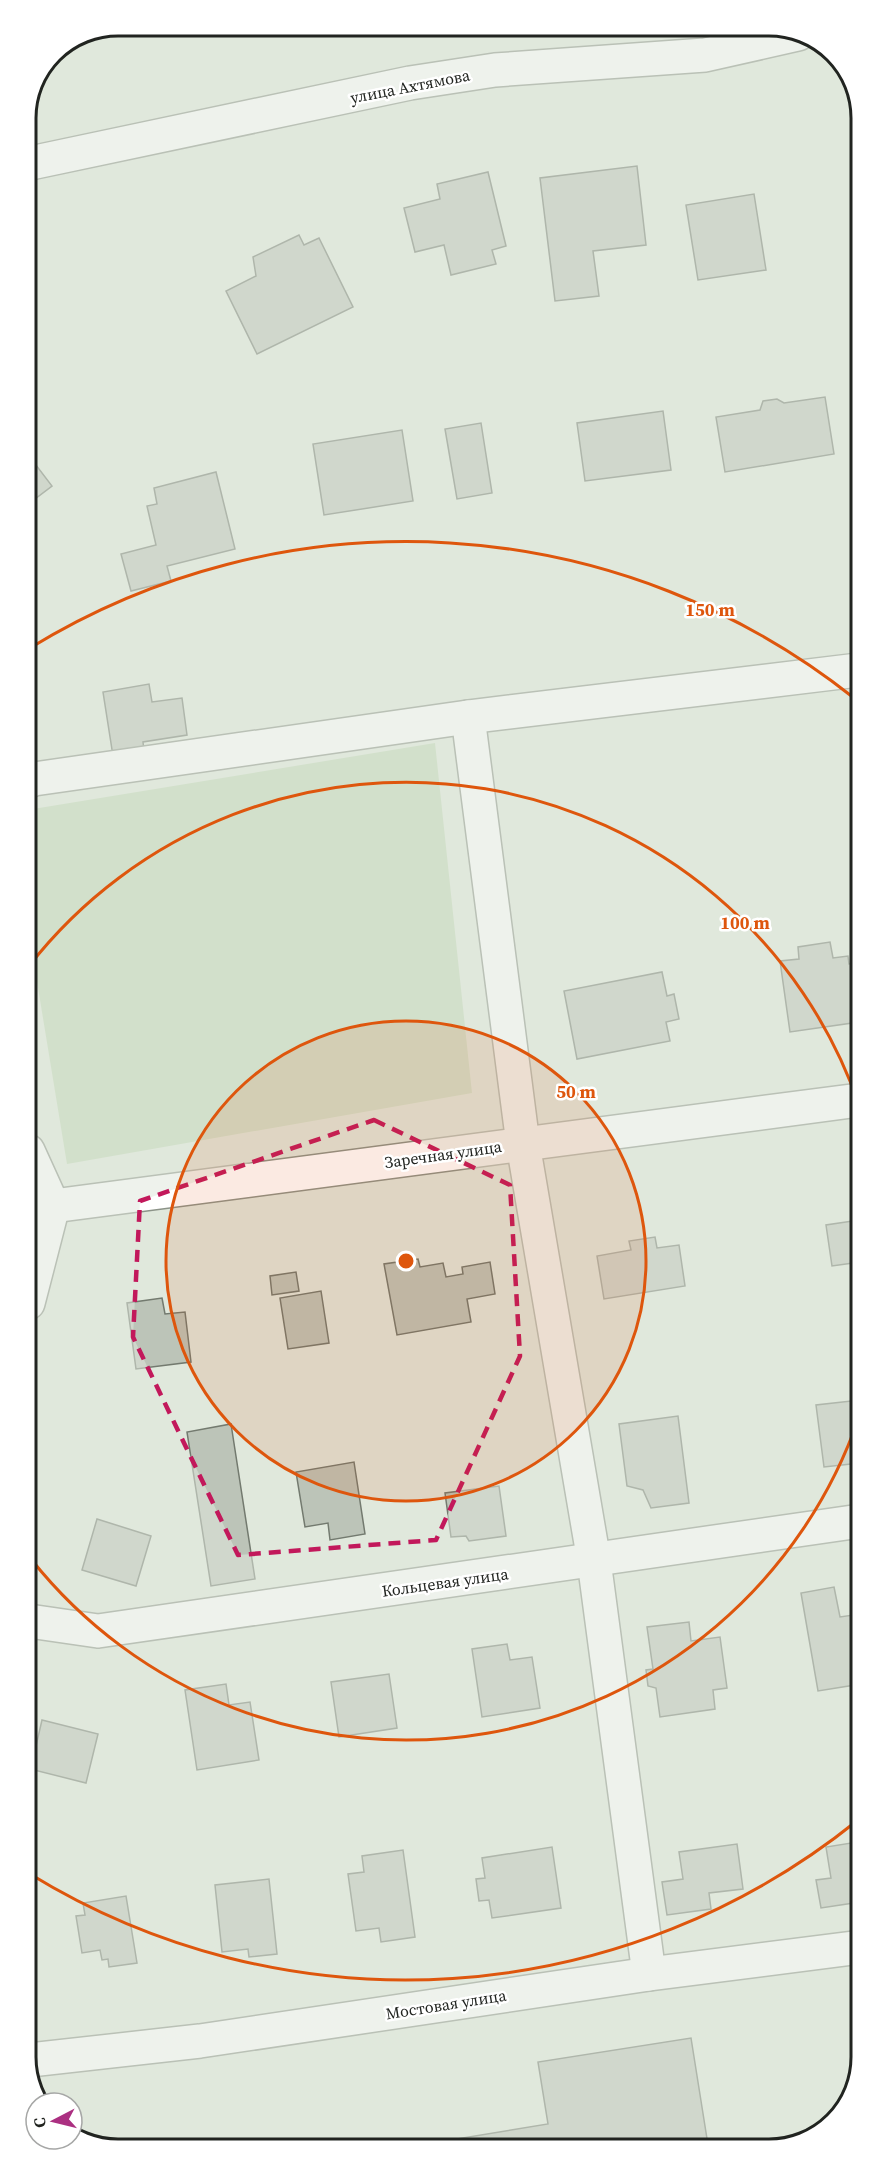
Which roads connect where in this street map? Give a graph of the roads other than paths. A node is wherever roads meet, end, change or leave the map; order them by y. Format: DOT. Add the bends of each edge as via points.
graph roads {
  1 [pos="782,38"];
  2 [pos="36,162"];
  3 [pos="851,671"];
  4 [pos="468,717"];
  5 [pos="36,779"];
  6 [pos="851,1101"];
  7 [pos="523,1143"];
  8 [pos="36,1186"];
  9 [pos="40,1203"];
  10 [pos="36,1236"];
  11 [pos="851,1522"];
  12 [pos="594,1561"];
  13 [pos="36,1622"];
  14 [pos="851,1948"];
  15 [pos="650,1974"];
  16 [pos="36,2059"];
  1 -- 2 [label="street, улица Ахтямова" via="705,55 495,70 410,83"];
  3 -- 4 [label="street"];
  4 -- 5 [label="street"];
  4 -- 7 [label="street"];
  6 -- 7 [label="street, Заречная улица"];
  7 -- 9 [label="street, Заречная улица"];
  7 -- 12 [label="street"];
  8 -- 9 [label="street"];
  9 -- 10 [label="street"];
  11 -- 12 [label="street, Кольцевая улица"];
  12 -- 13 [label="street, Кольцевая улица" via="98,1631"];
  12 -- 15 [label="street"];
  14 -- 15 [label="street, Мостовая улица"];
  15 -- 16 [label="street, Мостовая улица" via="200,2041"];
}
